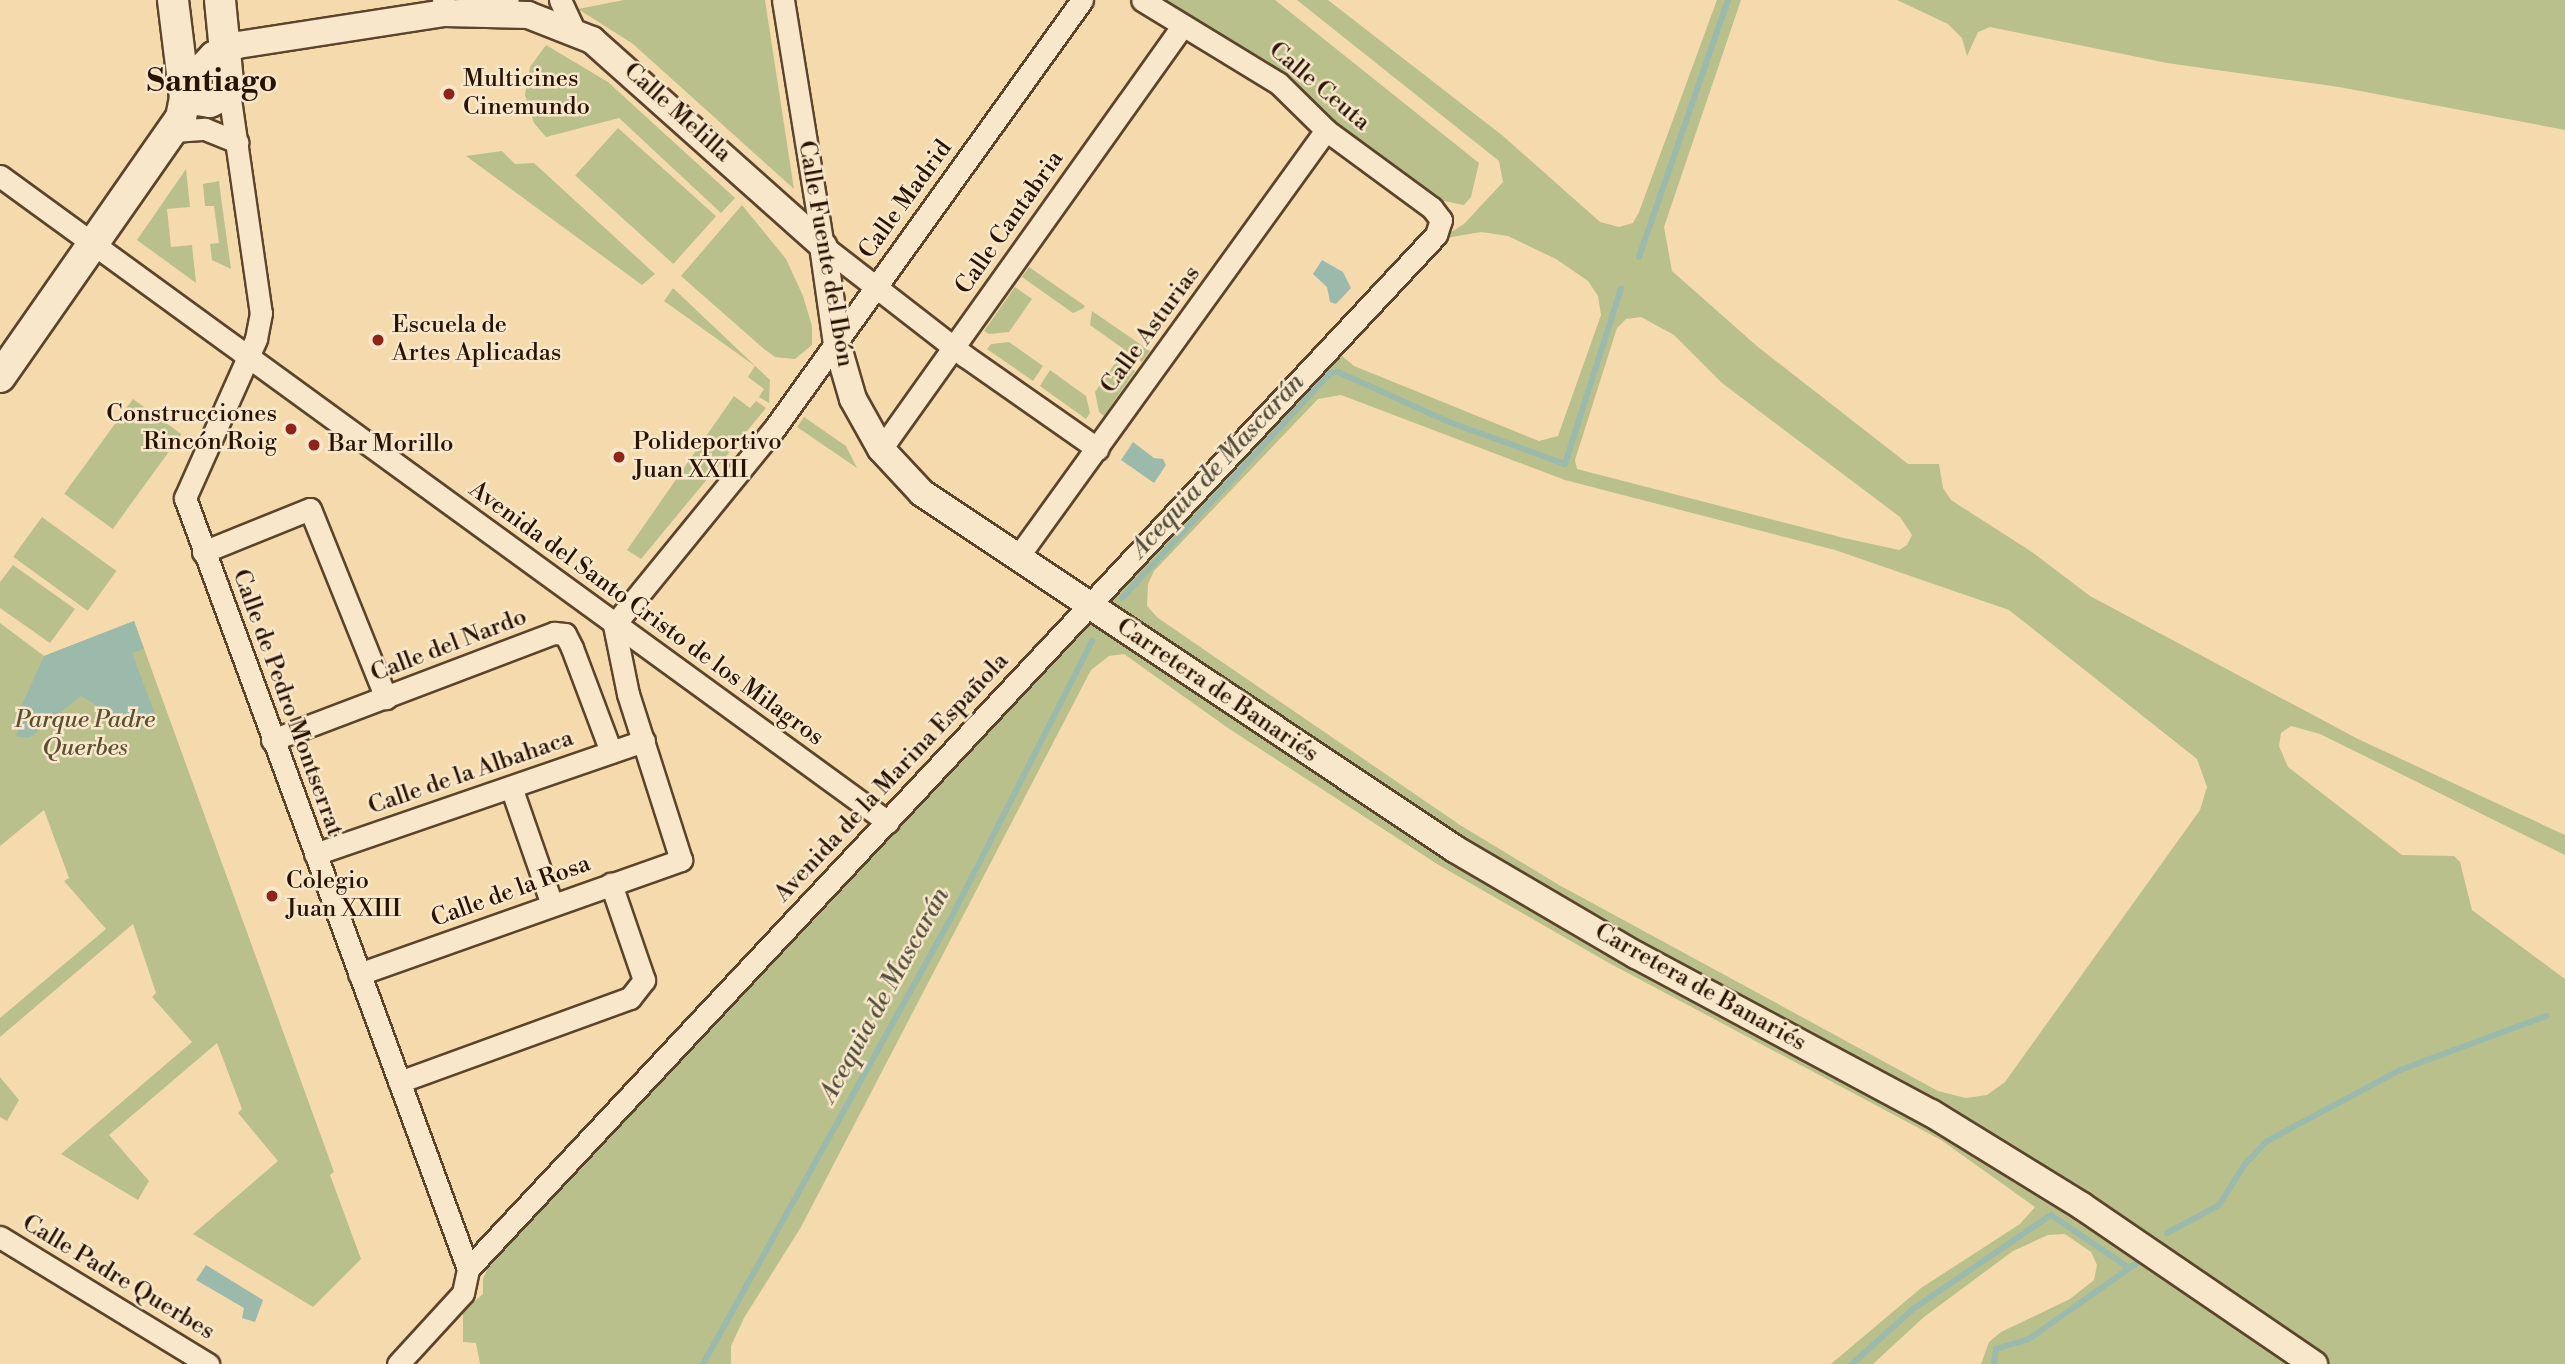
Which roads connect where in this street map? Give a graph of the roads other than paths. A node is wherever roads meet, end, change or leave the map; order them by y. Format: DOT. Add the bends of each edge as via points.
graph roads {
  1 [pos="173,0"];
  2 [pos="220,0"];
  3 [pos="508,0"];
  4 [pos="560,0"];
  5 [pos="783,0"];
  6 [pos="1082,0"];
  7 [pos="1142,0"];
  8 [pos="444,6"];
  9 [pos="1181,28"];
  10 [pos="574,30"];
  11 [pos="228,49"];
  12 [pos="185,92"];
  13 [pos="229,92"];
  14 [pos="1326,130"];
  15 [pos="174,131"];
  16 [pos="238,142"];
  17 [pos="0,176"];
  18 [pos="1436,235"];
  19 [pos="95,244"];
  20 [pos="823,246"];
  21 [pos="875,289"];
  22 [pos="837,344"];
  23 [pos="956,346"];
  24 [pos="247,356"];
  25 [pos="0,377"];
  26 [pos="881,449"];
  27 [pos="1098,449"];
  28 [pos="203,552"];
  29 [pos="1017,558"];
  30 [pos="1089,606"];
  31 [pos="614,625"];
  32 [pos="386,698"];
  33 [pos="272,740"];
  34 [pos="644,741"];
  35 [pos="611,752"];
  36 [pos="511,787"];
  37 [pos="888,822"];
  38 [pos="315,854"];
  39 [pos="611,884"];
  40 [pos="552,905"];
  41 [pos="359,974"];
  42 [pos="399,1082"];
  43 [pos="0,1237"];
  44 [pos="468,1269"];
  45 [pos="208,1364"];
  46 [pos="398,1364"];
  47 [pos="2314,1364"];
  1 -- 12 [label="main road"];
  2 -- 11 [label="main road"];
  3 -- 8 [label="street"];
  4 -- 10 [label="street"];
  5 -- 20 [label="street, Calle Fuente del Ibón"];
  6 -- 21 [label="street, Calle Madrid"];
  7 -- 9 [label="street, Calle Ceuta"];
  8 -- 10 [label="street, Calle Melilla" via="510,13"];
  8 -- 11 [label="street, Calle Melilla"];
  9 -- 14 [label="street, Calle Ceuta" via="1261,70"];
  9 -- 23 [label="street, Calle Cantabria"];
  10 -- 20 [label="street, Calle Melilla" via="606,50"];
  11 -- 12 [label="street" via="203,62"];
  11 -- 13 [label="main road"];
  12 -- 13 [label="main road" via="209,102"];
  12 -- 15 [label="main road"];
  13 -- 16 [label="street, Calle de Pedro Montserrat"];
  14 -- 18 [label="street, Calle Ceuta" via="1432,208 1441,220"];
  14 -- 27 [label="street, Calle Asturias"];
  15 -- 16 [label="street" via="205,129"];
  15 -- 19 [label="main road"];
  16 -- 24 [label="street, Calle de Pedro Montserrat" via="261,301 260,325"];
  17 -- 19 [label="street, Avenida del Santo Cristo de los Milagros"];
  18 -- 30 [label="street, Avenida de la Marina Española"];
  19 -- 24 [label="street, Avenida del Santo Cristo de los Milagros"];
  19 -- 25 [label="main road"];
  20 -- 21 [label="street, Calle Melilla"];
  20 -- 22 [label="street, Calle Fuente del Ibón"];
  21 -- 22 [label="street, Calle Madrid"];
  21 -- 23 [label="street, Calle Melilla"];
  22 -- 26 [label="street, Calle Fuente del Ibón" via="853,399"];
  22 -- 31 [label="street, Calle Madrid" via="729,487"];
  23 -- 26 [label="street, Calle Cantabria"];
  23 -- 27 [label="street, Calle Melilla"];
  24 -- 28 [label="street, Calle de Pedro Montserrat" via="185,493"];
  24 -- 31 [label="street, Avenida del Santo Cristo de los Milagros"];
  26 -- 29 [label="street, Calle Fuente del Ibón" via="922,494"];
  27 -- 29 [label="street, Calle Asturias"];
  28 -- 32 [label="street" via="310,509"];
  28 -- 33 [label="street, Calle de Pedro Montserrat"];
  29 -- 30 [label="street, Calle Fuente del Ibón"];
  30 -- 37 [label="street, Avenida de la Marina Española"];
  30 -- 47 [label="street, Carretera de Banariés" via="1455,849 1636,955 1931,1113 2082,1206"];
  31 -- 34 [label="street"];
  31 -- 37 [label="street, Avenida del Santo Cristo de los Milagros"];
  32 -- 33 [label="street, Calle del Nardo"];
  32 -- 35 [label="street, Calle del Nardo" via="554,633 565,634"];
  33 -- 38 [label="street, Calle de Pedro Montserrat"];
  34 -- 35 [label="street, Calle de la Albahaca"];
  34 -- 39 [label="street, Calle de la Rosa" via="681,860"];
  35 -- 36 [label="street, Calle de la Albahaca"];
  36 -- 38 [label="street, Calle de la Albahaca"];
  36 -- 40 [label="street"];
  37 -- 44 [label="street, Avenida de la Marina Española"];
  38 -- 41 [label="street, Calle de Pedro Montserrat"];
  39 -- 40 [label="street, Calle de la Rosa"];
  39 -- 42 [label="street" via="644,980 630,998"];
  40 -- 41 [label="street, Calle de la Rosa"];
  41 -- 42 [label="street, Calle de Pedro Montserrat"];
  42 -- 44 [label="street, Calle de Pedro Montserrat"];
  43 -- 45 [label="street, Calle Padre Querbes"];
  44 -- 46 [label="street, Avenida de la Marina Española" via="463,1293"];
}
